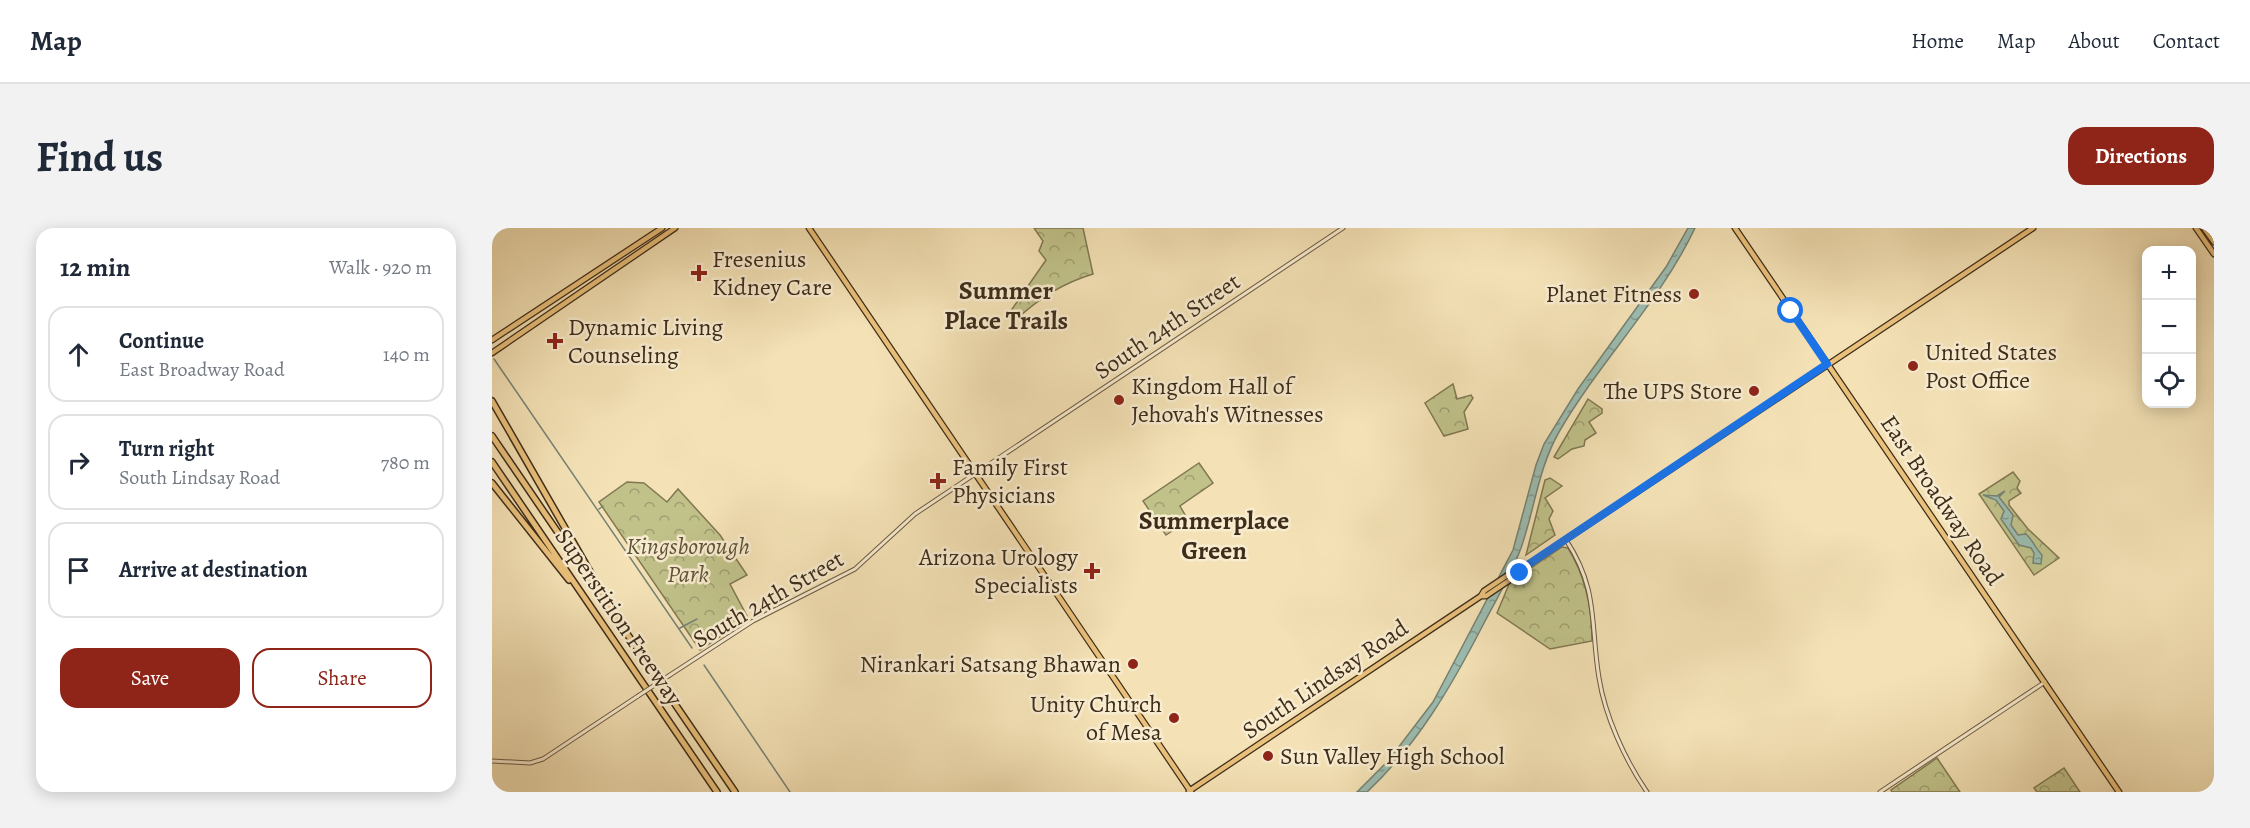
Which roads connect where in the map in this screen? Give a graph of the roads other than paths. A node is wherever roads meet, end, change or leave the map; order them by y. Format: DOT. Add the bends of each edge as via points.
graph roads {
  1 [pos="662,228"];
  2 [pos="675,228"];
  3 [pos="808,228"];
  4 [pos="1343,228"];
  5 [pos="1735,228"];
  6 [pos="2033,228"];
  7 [pos="2196,228"];
  8 [pos="2204,228"];
  9 [pos="2214,242"];
  10 [pos="2214,255"];
  11 [pos="492,340"];
  12 [pos="492,353"];
  13 [pos="1827,364"];
  14 [pos="492,401"];
  15 [pos="492,436"];
  16 [pos="492,462"];
  17 [pos="976,475"];
  18 [pos="492,483"];
  19 [pos="1565,540"];
  20 [pos="1523,568"];
  21 [pos="577,587"];
  22 [pos="1482,596"];
  23 [pos="616,618"];
  24 [pos="2045,682"];
  25 [pos="492,762"];
  26 [pos="1190,791"];
  27 [pos="717,792"];
  28 [pos="735,792"];
  29 [pos="1647,792"];
  30 [pos="1880,792"];
  31 [pos="2119,792"];
  1 -- 11 [label="main road"];
  2 -- 12 [label="main road"];
  3 -- 17 [label="main road"];
  4 -- 17 [label="street, South 24th Street"];
  5 -- 13 [label="main road, East Broadway Road"];
  6 -- 13 [label="main road, South Lindsay Road"];
  7 -- 10 [label="main road"];
  8 -- 9 [label="main road"];
  13 -- 19 [label="main road, South Lindsay Road"];
  13 -- 24 [label="main road, East Broadway Road"];
  14 -- 23 [label="highway"];
  15 -- 23 [label="highway, Superstition Freeway"];
  16 -- 21 [label="highway, Superstition Freeway"];
  17 -- 25 [label="street, South 24th Street, bridge" via="915,514 855,569 753,621 543,759 530,763"];
  17 -- 26 [label="main road"];
  18 -- 21 [label="highway"];
  19 -- 20 [label="main road, South Lindsay Road"];
  19 -- 29 [label="street" via="1589,586 1604,700"];
  20 -- 22 [label="main road, South Lindsay Road"];
  20 -- 22 [label="main road, South Lindsay Road" via="1494,584"];
  21 -- 27 [label="highway, Superstition Freeway"];
  22 -- 26 [label="main road, South Lindsay Road"];
  23 -- 28 [label="highway, Superstition Freeway"];
  24 -- 30 [label="street"];
  24 -- 31 [label="main road, East Broadway Road"];
}
